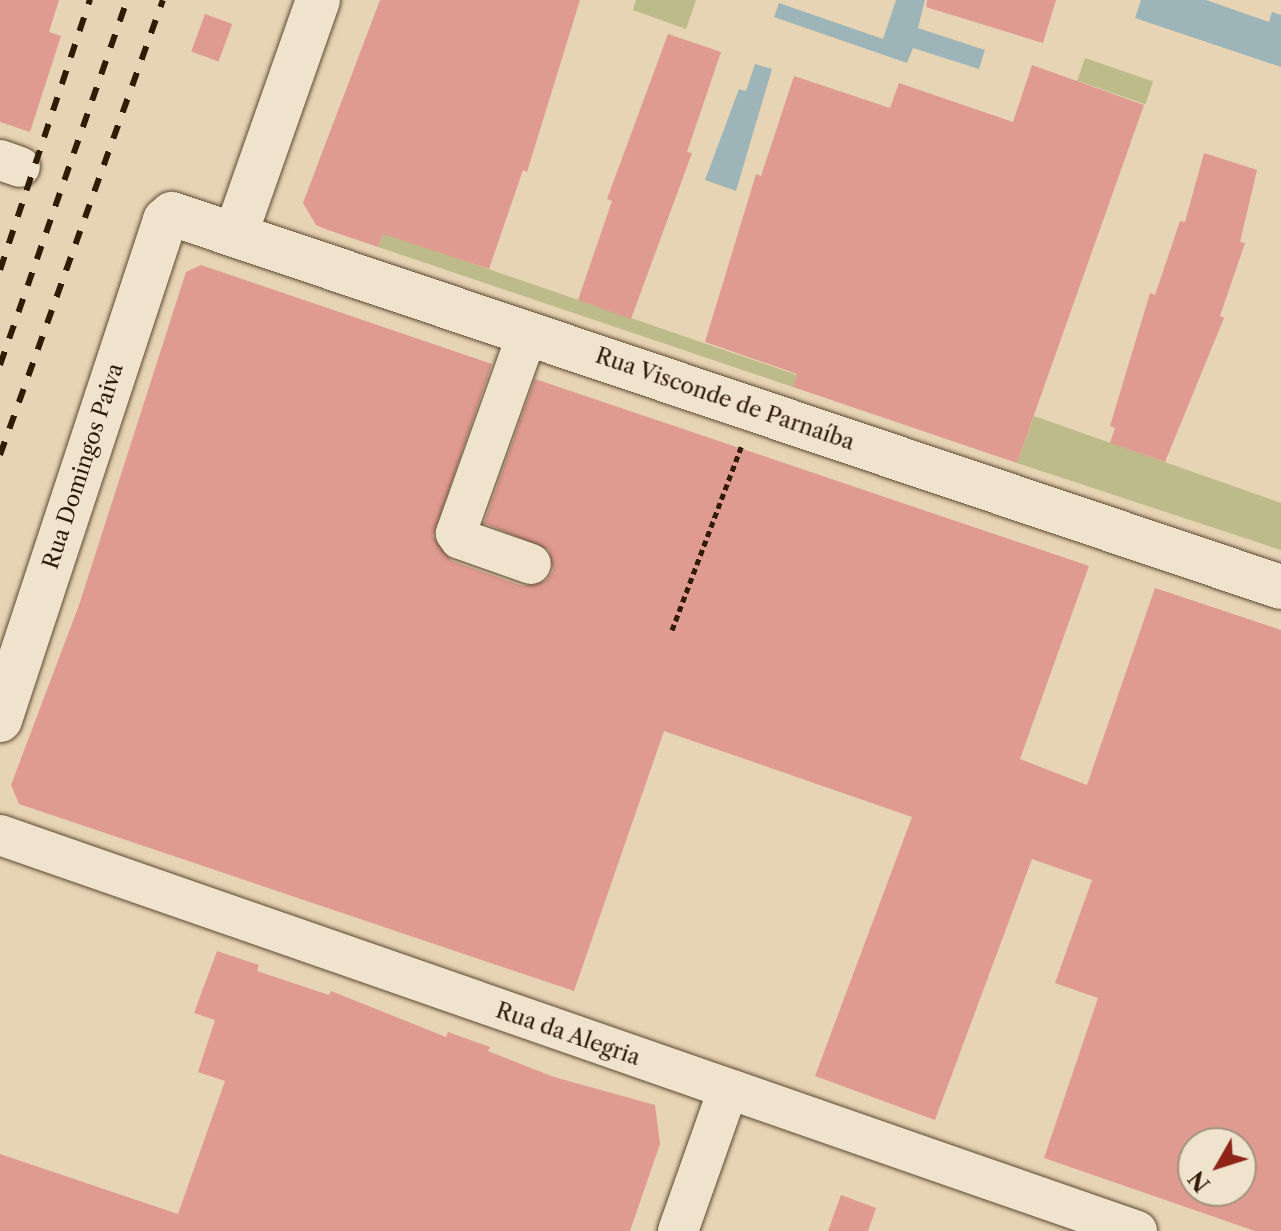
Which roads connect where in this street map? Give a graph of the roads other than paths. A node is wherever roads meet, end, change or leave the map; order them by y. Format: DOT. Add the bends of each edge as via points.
graph roads {
  1 [pos="318,0"];
  2 [pos="169,215"];
  3 [pos="236,233"];
  4 [pos="528,332"];
  5 [pos="531,564"];
  6 [pos="1281,587"];
  7 [pos="0,720"];
  8 [pos="0,835"];
  9 [pos="728,1090"];
  10 [pos="678,1231"];
  11 [pos="1137,1231"];
  1 -- 3 [label="street"];
  2 -- 3 [label="street, Rua Visconde de Parnaíba"];
  2 -- 7 [label="street, Rua Domingos Paiva"];
  3 -- 4 [label="street, Rua Visconde de Parnaíba"];
  4 -- 5 [label="street" via="456,533 460,539"];
  4 -- 6 [label="street, Rua Visconde de Parnaíba"];
  8 -- 9 [label="street, Rua da Alegria"];
  9 -- 10 [label="street"];
  9 -- 11 [label="street, Rua da Alegria"];
}
